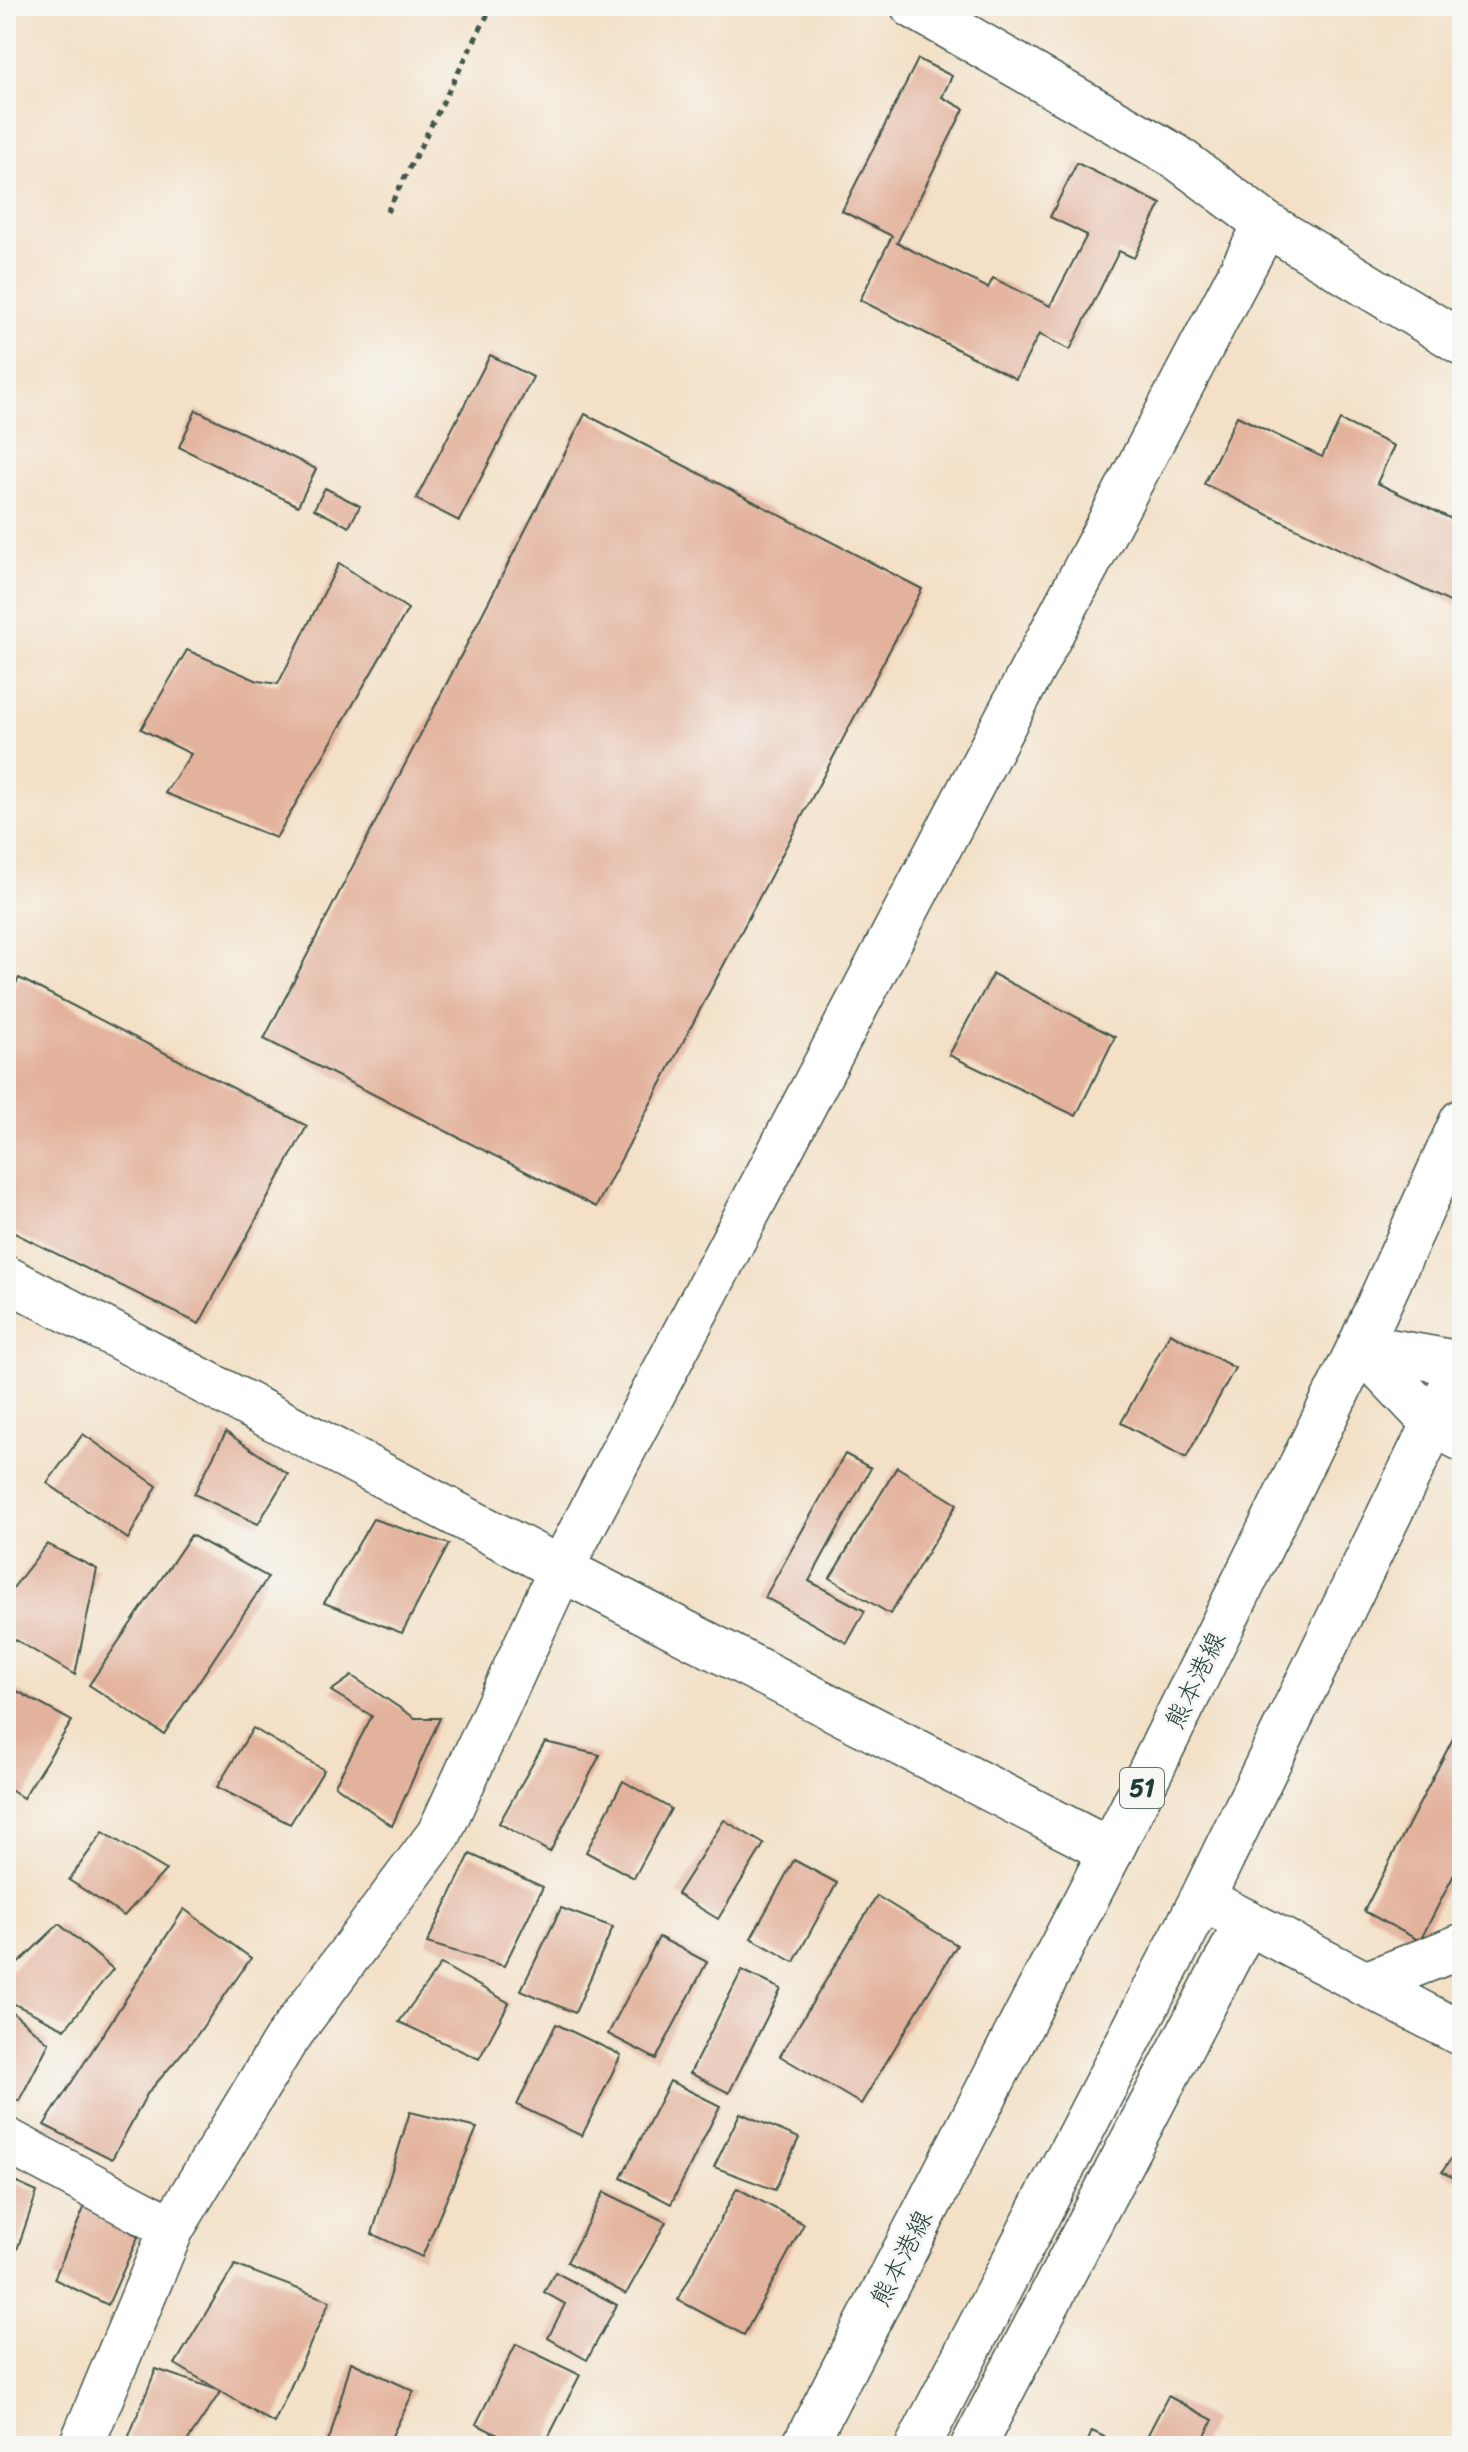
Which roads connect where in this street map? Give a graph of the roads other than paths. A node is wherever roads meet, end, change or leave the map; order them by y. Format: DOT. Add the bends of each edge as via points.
graph roads {
  1 [pos="913,6"];
  2 [pos="1266,224"];
  3 [pos="1462,343"];
  4 [pos="1462,1121"];
  5 [pos="6,1278"];
  6 [pos="1360,1346"];
  7 [pos="1462,1364"];
  8 [pos="1448,1432"];
  9 [pos="561,1569"];
  10 [pos="1111,1851"];
  11 [pos="1202,1899"];
  12 [pos="1247,1922"];
  13 [pos="1462,1946"];
  14 [pos="1365,1984"];
  15 [pos="1462,2034"];
  16 [pos="6,2140"];
  17 [pos="172,2228"];
  18 [pos="81,2446"];
  19 [pos="804,2446"];
  20 [pos="918,2446"];
  21 [pos="973,2446"];
  1 -- 2 [label="street" via="1175,156"];
  2 -- 3 [label="street"];
  2 -- 9 [label="street"];
  4 -- 6 [label="street, 熊本港線 / 51"];
  5 -- 9 [label="street"];
  6 -- 7 [label="street"];
  6 -- 8 [label="street"];
  6 -- 10 [label="street, 熊本港線 / 51"];
  7 -- 8 [label="street"];
  8 -- 11 [label="street"];
  9 -- 10 [label="street"];
  9 -- 17 [label="street" via="439,1834 285,2041"];
  10 -- 19 [label="street, 熊本港線 / 51"];
  11 -- 12 [label="street"];
  11 -- 20 [label="street"];
  12 -- 14 [label="street"];
  12 -- 21 [label="street"];
  13 -- 14 [label="street"];
  14 -- 15 [label="street"];
  16 -- 17 [label="street"];
  17 -- 18 [label="street"];
}
